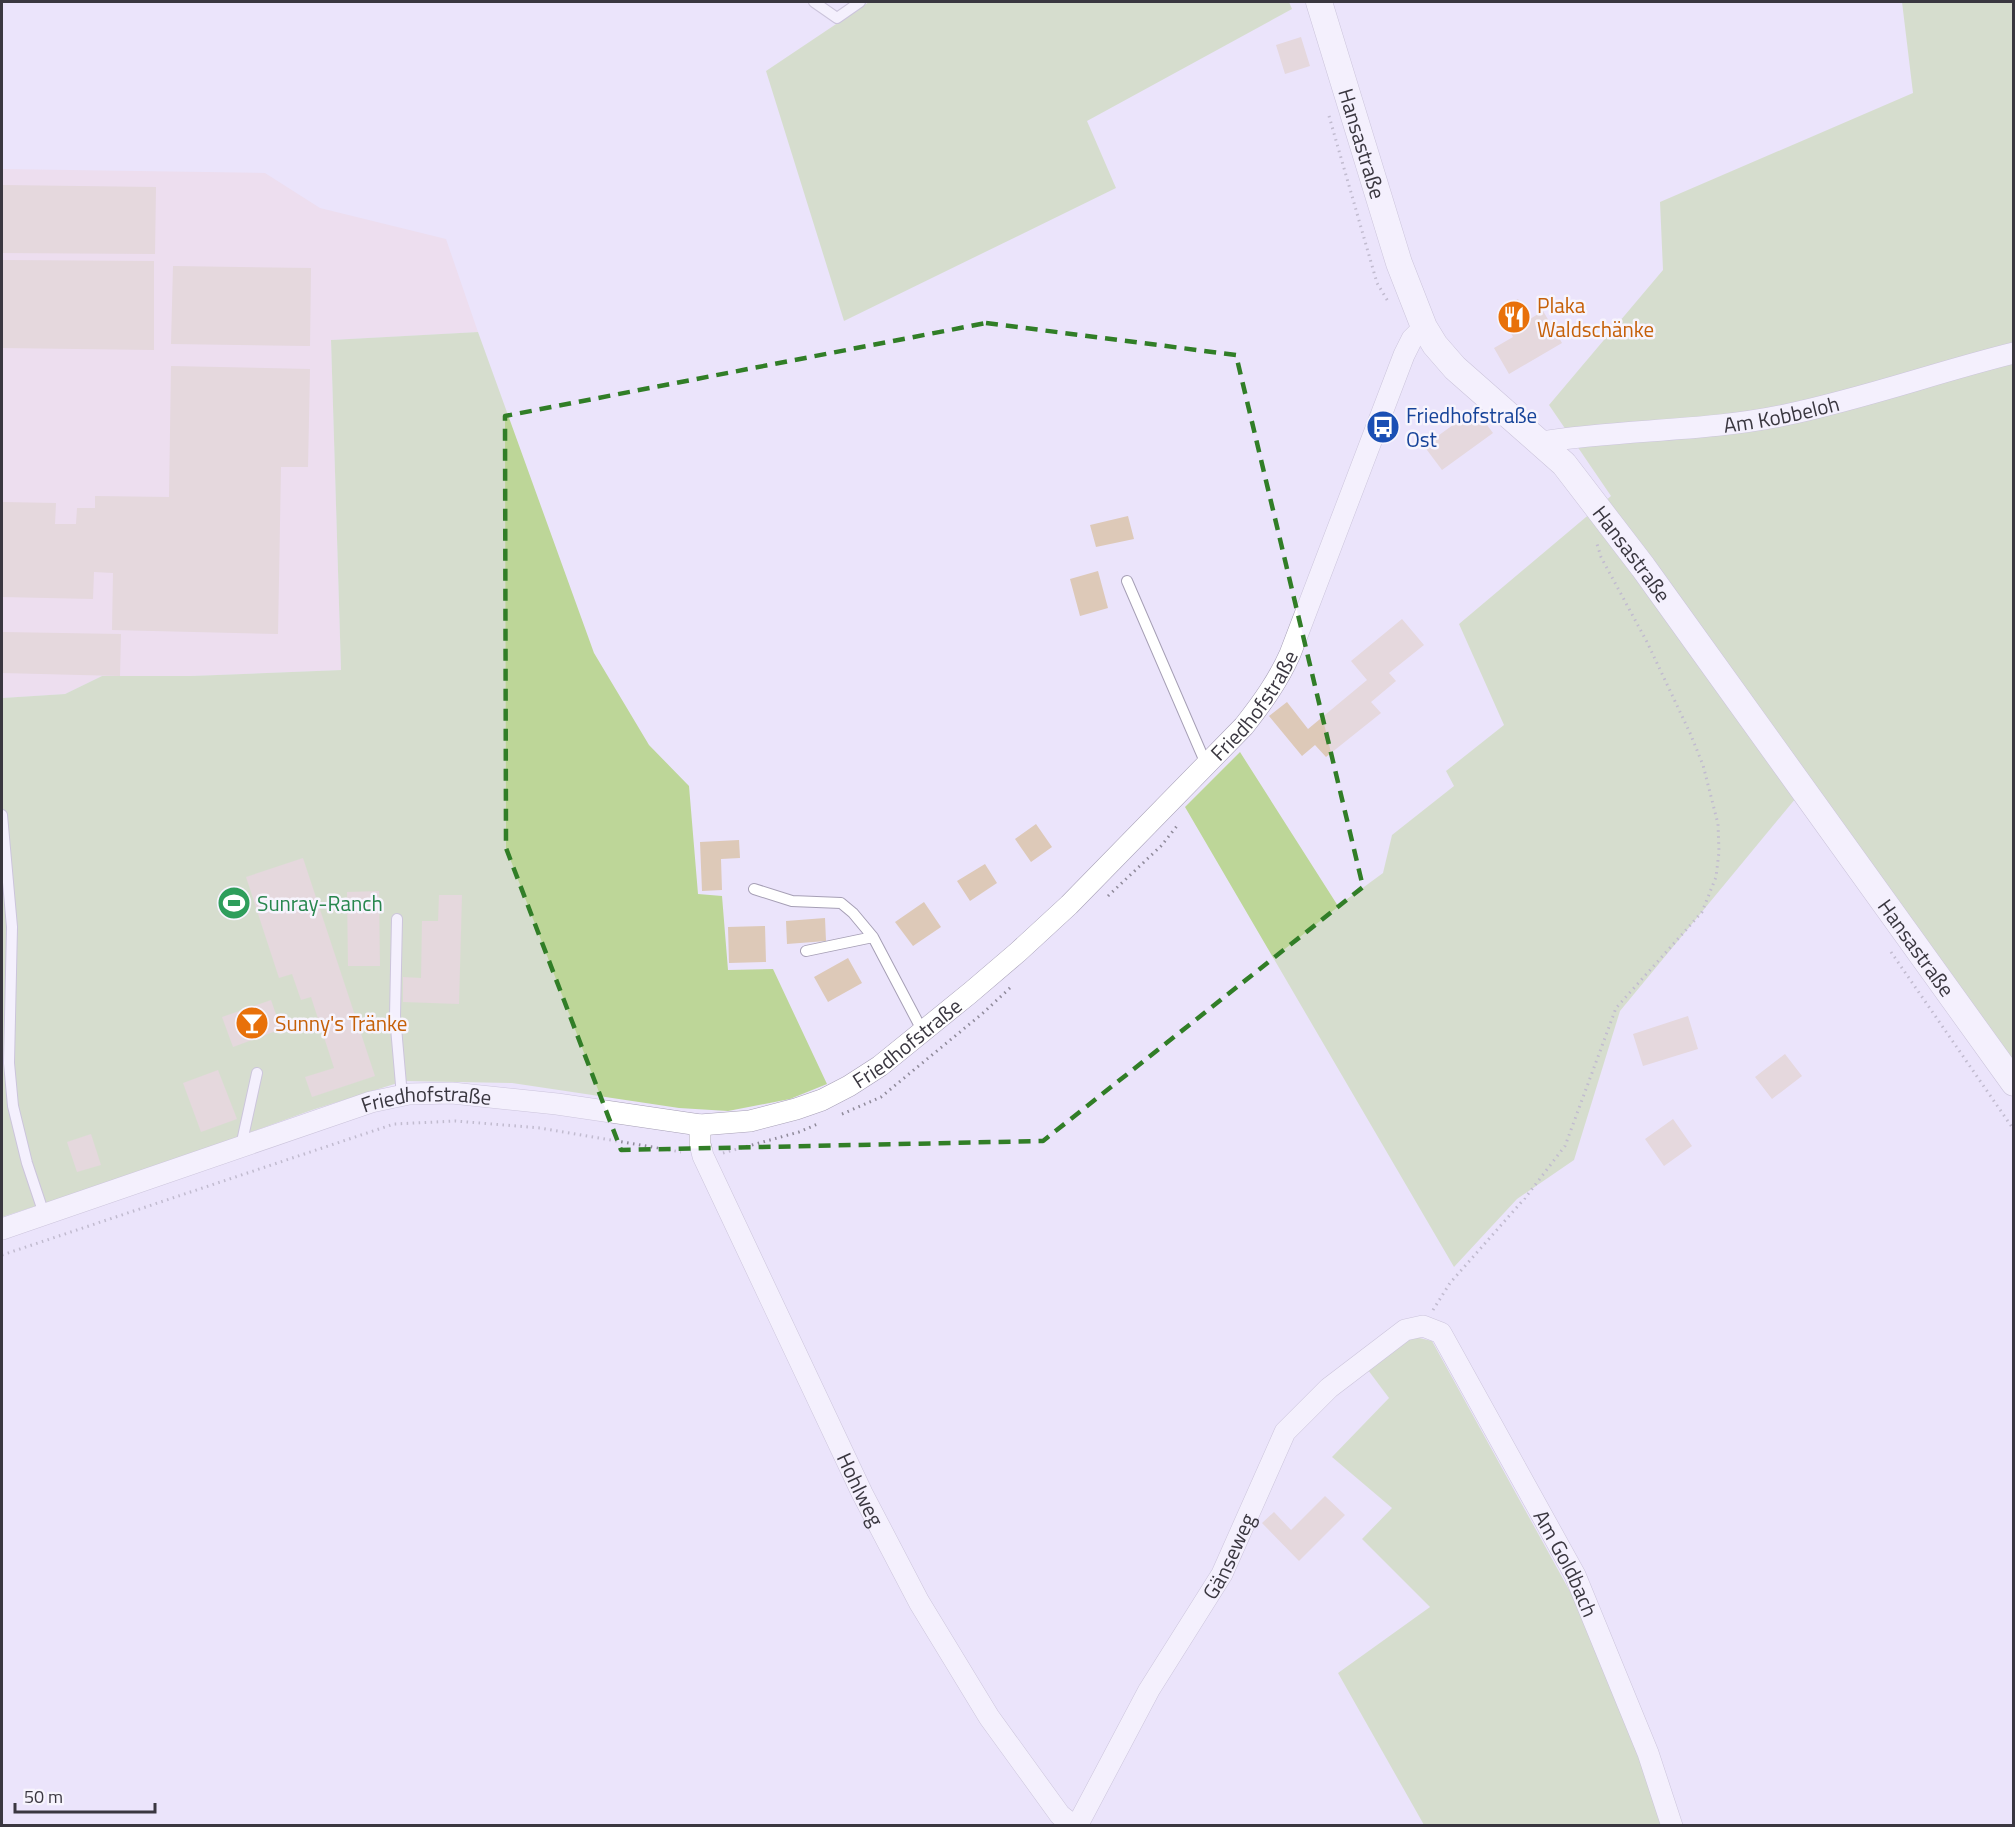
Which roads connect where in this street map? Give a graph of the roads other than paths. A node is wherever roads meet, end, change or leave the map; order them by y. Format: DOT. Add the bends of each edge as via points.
graph roads {
  1 [pos="814,2"];
  2 [pos="860,2"];
  3 [pos="1320,2"];
  4 [pos="1424,327"];
  5 [pos="2013,353"];
  6 [pos="1541,442"];
  7 [pos="1127,581"];
  8 [pos="1206,764"];
  9 [pos="2,815"];
  10 [pos="754,889"];
  11 [pos="397,919"];
  12 [pos="873,938"];
  13 [pos="806,951"];
  14 [pos="923,1032"];
  15 [pos="257,1073"];
  16 [pos="2013,1083"];
  17 [pos="402,1096"];
  18 [pos="700,1125"];
  19 [pos="241,1146"];
  20 [pos="44,1214"];
  21 [pos="2,1229"];
  22 [pos="1423,1326"];
  23 [pos="1075,1826"];
  24 [pos="1672,1826"];
  1 -- 2 [label="lane" via="837,18"];
  3 -- 4 [label="street, Hansastraße" via="1399,263"];
  4 -- 6 [label="street, Hansastraße" via="1455,368"];
  4 -- 8 [label="street, Friedhofstraße" via="1412,339 1404,356 1280,676 1244,726"];
  5 -- 6 [label="street, Am Kobbeloh" via="1785,416 1729,425"];
  6 -- 16 [label="street, Hansastraße" via="1564,464 1643,567"];
  7 -- 8 [label="lane"];
  8 -- 14 [label="street, Friedhofstraße" via="1069,905"];
  9 -- 20 [label="lane" via="12,927 9,1063 13,1106"];
  10 -- 12 [label="lane" via="792,902 841,903"];
  11 -- 17 [label="lane" via="395,1016"];
  12 -- 13 [label="lane"];
  12 -- 14 [label="lane"];
  14 -- 18 [label="street, Friedhofstraße" via="880,1066 822,1100 750,1121"];
  15 -- 19 [label="lane"];
  17 -- 18 [label="street, Friedhofstraße" via="452,1093"];
  17 -- 19 [label="street, Friedhofstraße" via="371,1102"];
  18 -- 23 [label="street, Hohlweg" via="703,1156 862,1493 919,1602 989,1717 1060,1815"];
  19 -- 20 [label="street, Friedhofstraße"];
  20 -- 21 [label="street, Friedhofstraße"];
  22 -- 23 [label="street, Gänseweg" via="1405,1330 1329,1388 1285,1432 1222,1574 1149,1690"];
  22 -- 24 [label="street, Am Goldbach" via="1441,1333 1575,1575 1648,1753"];
}
